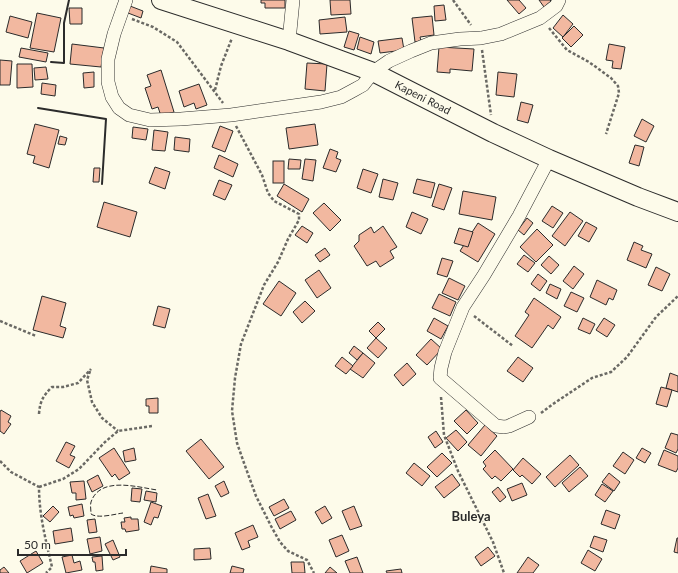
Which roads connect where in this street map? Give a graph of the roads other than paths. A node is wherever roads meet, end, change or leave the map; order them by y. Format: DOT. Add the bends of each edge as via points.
graph roads {
  1 [pos="126,0"];
  2 [pos="161,0"];
  3 [pos="293,0"];
  4 [pos="559,0"];
  5 [pos="289,41"];
  6 [pos="373,72"];
  7 [pos="549,159"];
  8 [pos="678,212"];
  9 [pos="529,417"];
  1 -- 6 [label="street" via="108,59 108,82 112,97 119,108 129,114 150,120 182,119 321,102 341,97 363,85"];
  2 -- 5 [label="main road, Kapeni Road"];
  3 -- 5 [label="street"];
  4 -- 6 [label="street" via="556,6 540,18 501,34 431,42 389,61"];
  5 -- 6 [label="main road, Kapeni Road"];
  6 -- 7 [label="main road, Kapeni Road"];
  7 -- 8 [label="main road, Kapeni Road"];
  7 -- 9 [label="street" via="519,216 463,307 444,352 440,378 496,426 509,426"];
}
